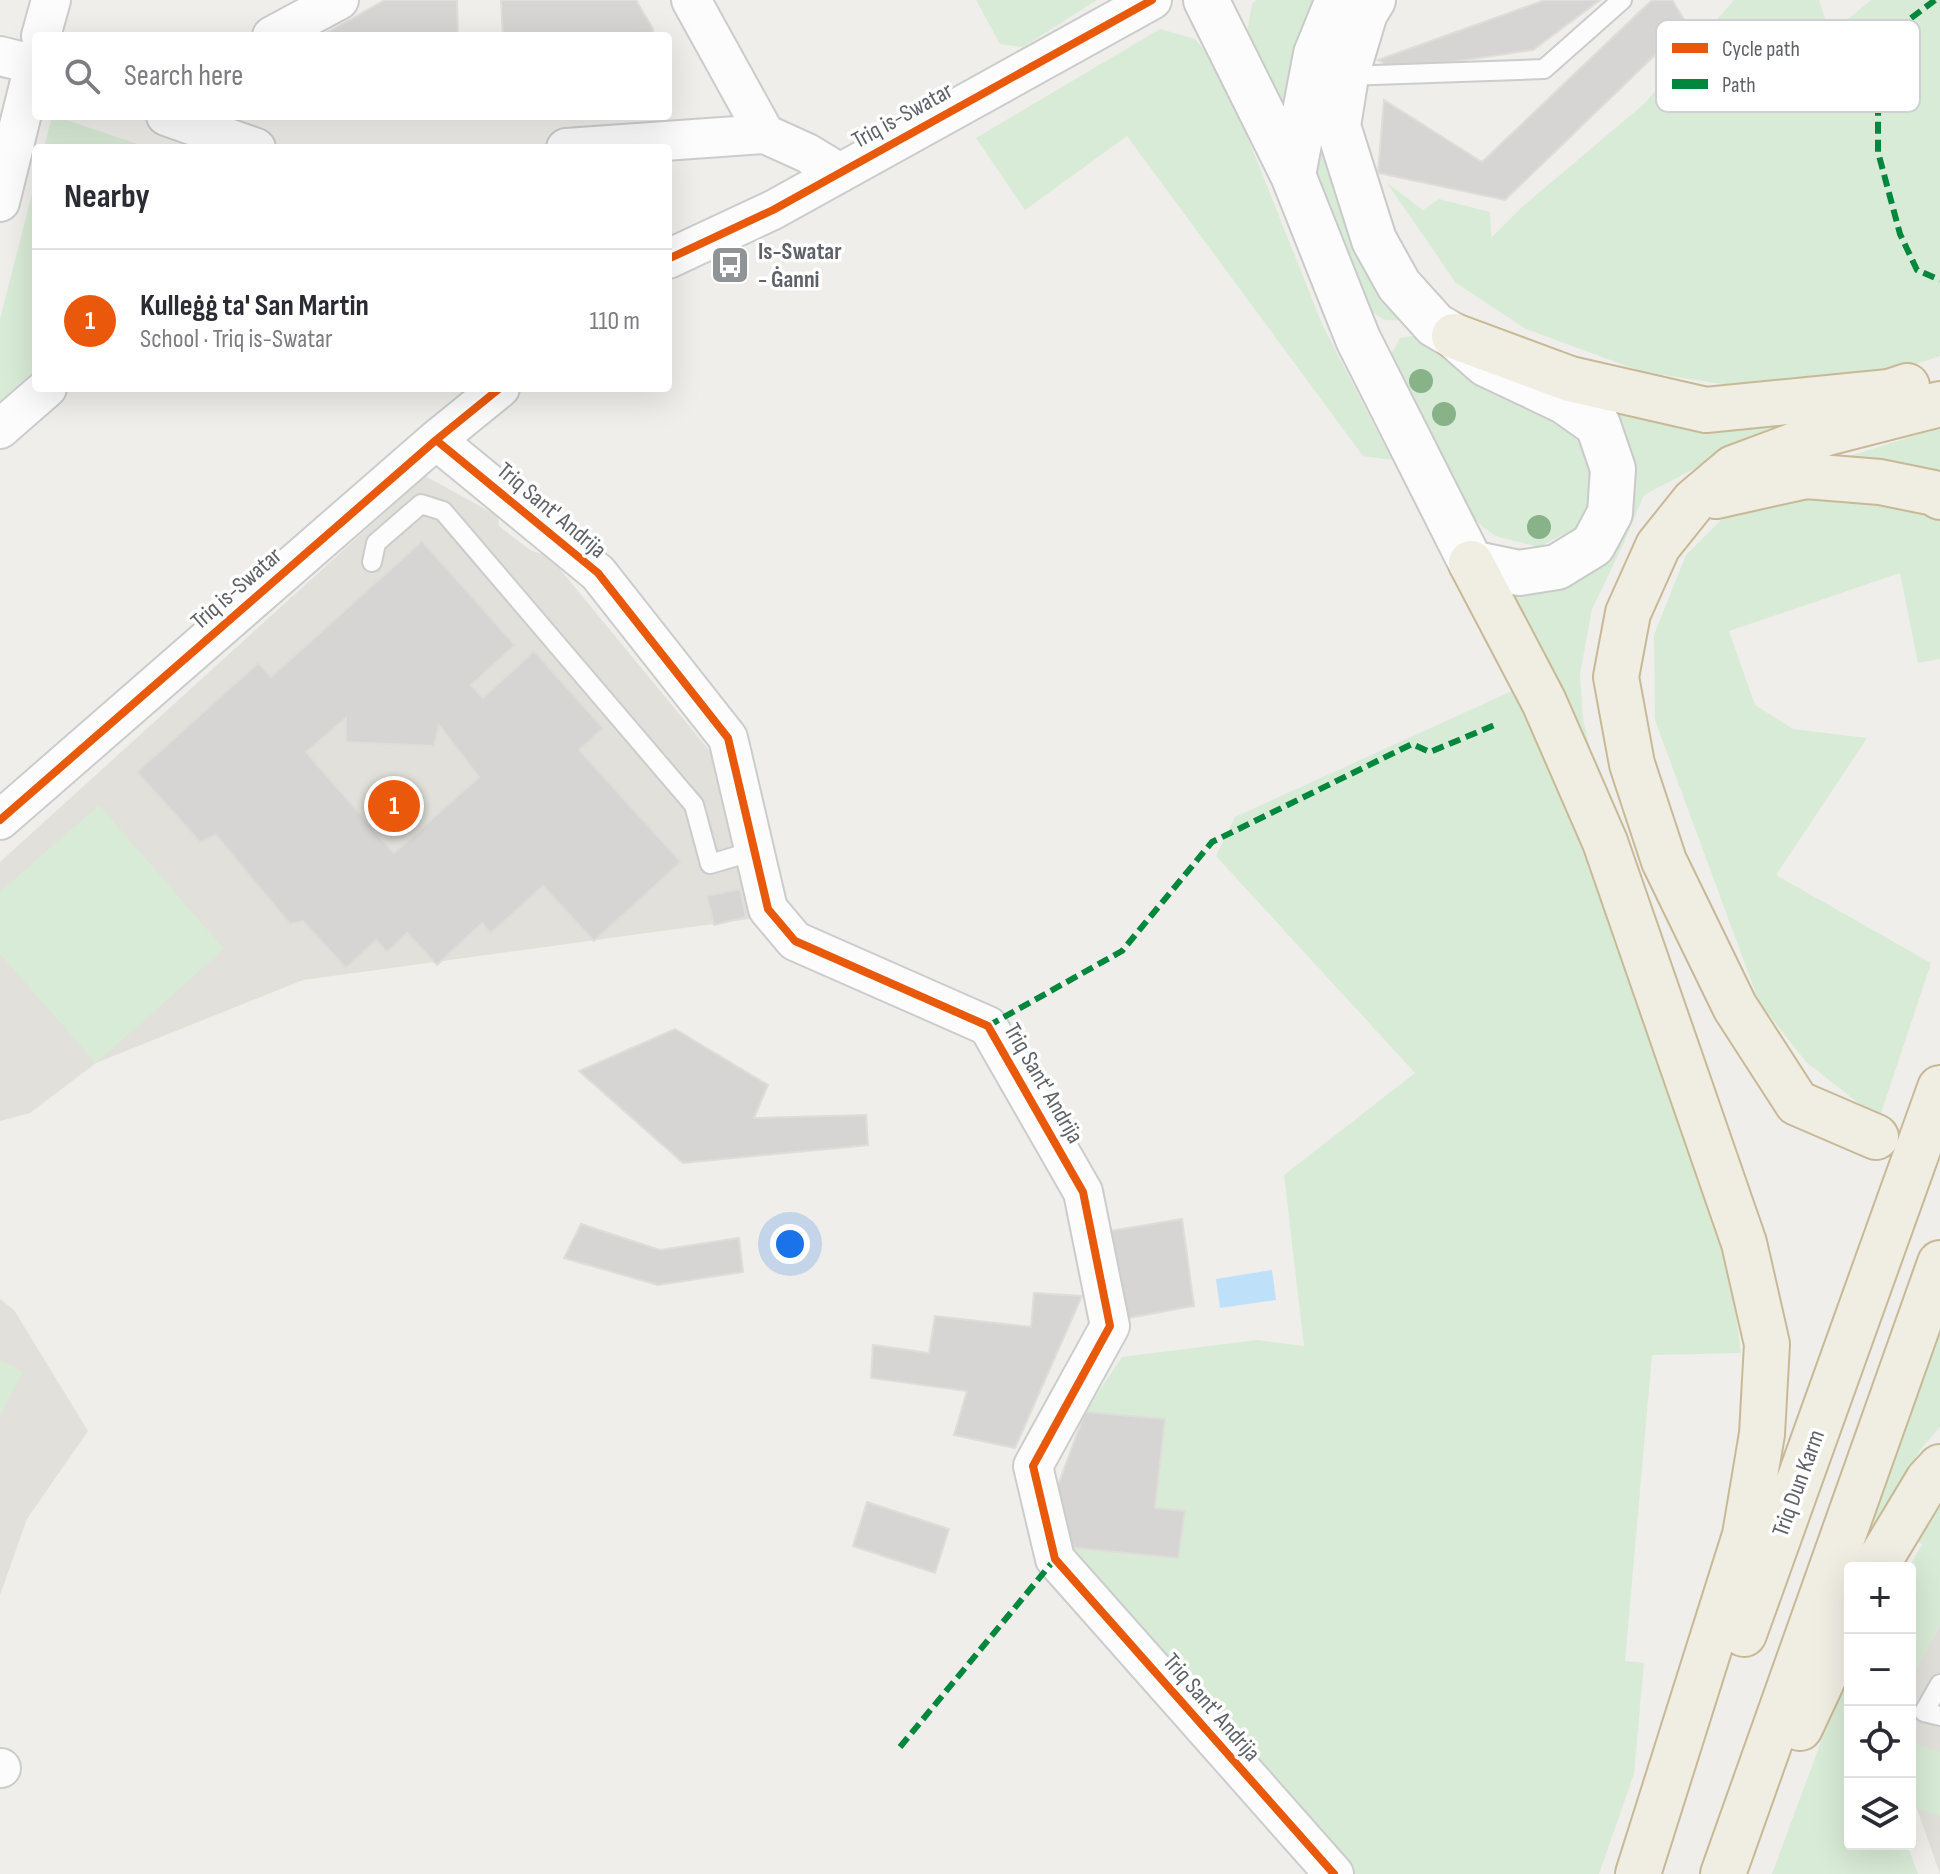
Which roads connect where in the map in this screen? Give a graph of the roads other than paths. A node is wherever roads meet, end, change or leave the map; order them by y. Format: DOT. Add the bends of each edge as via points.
graph roads {
  1 [pos="51,0"];
  2 [pos="339,0"];
  3 [pos="691,0"];
  4 [pos="1152,0"];
  5 [pos="1206,0"];
  6 [pos="1338,0"];
  7 [pos="1373,0"];
  8 [pos="1622,0"];
  9 [pos="39,32"];
  10 [pos="279,32"];
  11 [pos="30,56"];
  12 [pos="1346,76"];
  13 [pos="177,120"];
  14 [pos="765,134"];
  15 [pos="245,144"];
  16 [pos="623,144"];
  17 [pos="840,173"];
  18 [pos="1293,175"];
  19 [pos="0,202"];
  20 [pos="672,257"];
  21 [pos="1454,336"];
  22 [pos="1940,377"];
  23 [pos="42,392"];
  24 [pos="495,392"];
  25 [pos="1940,404"];
  26 [pos="0,429"];
  27 [pos="436,440"];
  28 [pos="1940,497"];
  29 [pos="1694,501"];
  30 [pos="372,562"];
  31 [pos="1471,563"];
  32 [pos="0,820"];
  33 [pos="754,851"];
  34 [pos="1940,1088"];
  35 [pos="1876,1137"];
  36 [pos="1940,1263"];
  37 [pos="1940,1467"];
  38 [pos="1879,1562"];
  39 [pos="1844,1634"];
  40 [pos="1940,1684"];
  41 [pos="1940,1716"];
  42 [pos="1334,1874"];
  43 [pos="1638,1874"];
  44 [pos="1648,1874"];
  45 [pos="1723,1874"];
  46 [pos="1731,1874"];
  1 -- 9 [label="street"];
  2 -- 10 [label="street"];
  3 -- 14 [label="street"];
  4 -- 17 [label="street, Triq is-Swatar"];
  5 -- 18 [label="main road"];
  6 -- 18 [label="main road" via="1316,54"];
  7 -- 12 [label="main road"];
  8 -- 12 [label="lane" via="1544,69"];
  11 -- 19 [label="street"];
  12 -- 21 [label="main road" via="1338,126 1374,240 1399,285 1435,325"];
  13 -- 15 [label="street"];
  14 -- 16 [label="street"];
  14 -- 17 [label="street"];
  17 -- 20 [label="street, Triq is-Swatar"];
  18 -- 31 [label="main road" via="1358,339"];
  21 -- 22 [label="highway" via="1570,379 1706,410 1889,392"];
  21 -- 31 [label="main road" via="1486,364 1564,401 1598,425 1613,469 1610,513 1593,545 1557,567 1519,573"];
  23 -- 26 [label="street"];
  24 -- 27 [label="street, Triq is-Swatar"];
  25 -- 29 [label="highway" via="1761,455 1733,468"];
  27 -- 32 [label="street, Triq is-Swatar"];
  27 -- 33 [label="street, Triq Sant' Andrija" via="598,573 728,738"];
  28 -- 29 [label="highway" via="1880,482 1806,476"];
  29 -- 35 [label="highway" via="1658,546 1628,613 1616,677 1632,764 1664,861 1735,1007 1797,1103"];
  30 -- 33 [label="lane" via="376,543 421,504 443,511 694,805 710,864"];
  31 -- 43 [label="highway" via="1544,702 1605,842 1744,1243 1767,1344 1762,1434 1745,1535"];
  33 -- 42 [label="street, Triq Sant' Andrija" via="768,909 795,941 988,1026 1083,1192 1110,1326 1033,1466 1055,1559"];
  34 -- 44 [label="highway, Triq Dun Karm" via="1699,1757"];
  36 -- 45 [label="highway"];
  37 -- 38 [label="highway"];
  39 -- 46 [label="highway"];
  40 -- 41 [label="lane" via="1924,1712"];
}
